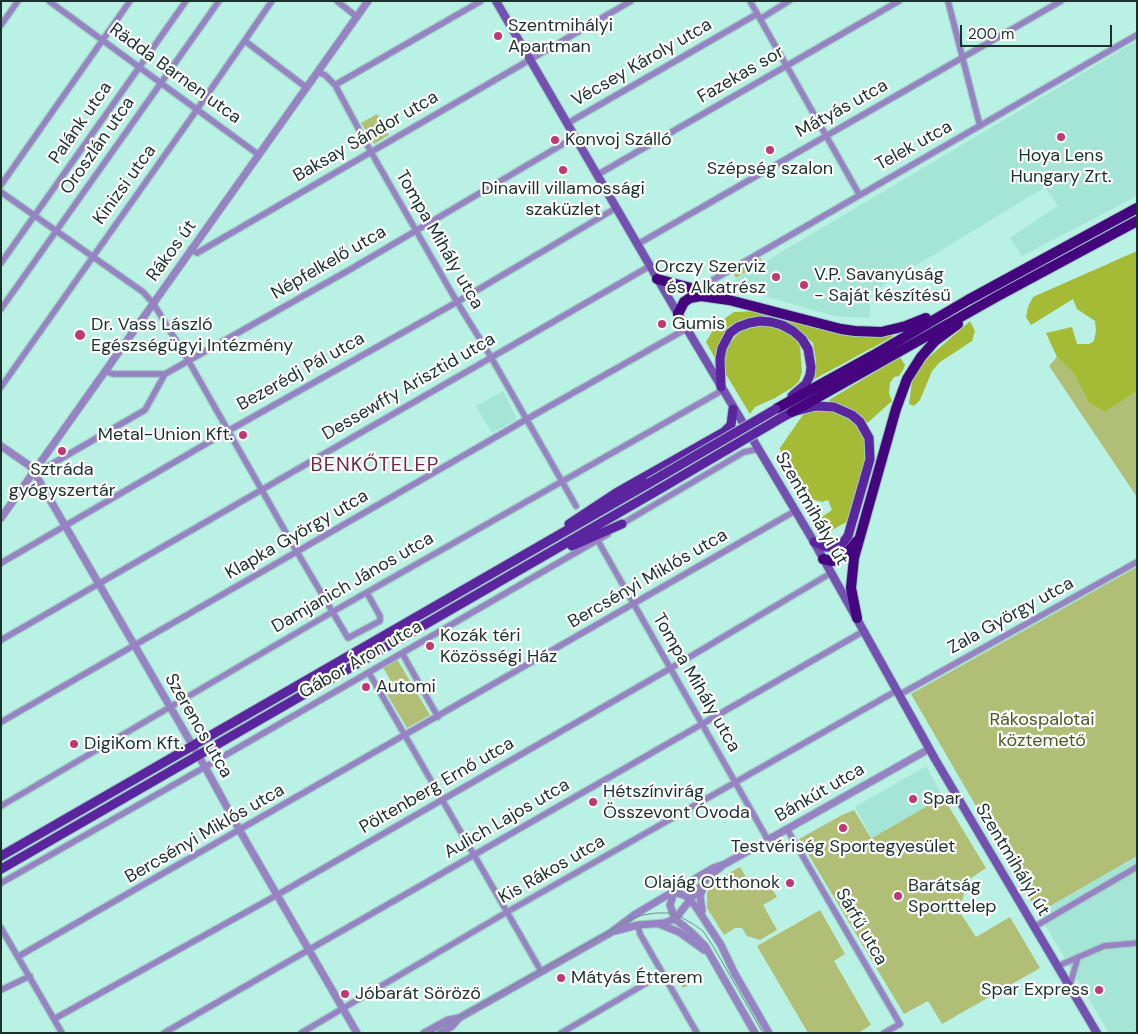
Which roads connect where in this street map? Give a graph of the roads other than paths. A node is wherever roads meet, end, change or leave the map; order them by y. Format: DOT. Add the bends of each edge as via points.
graph roads {
  1 [pos="18,1"];
  2 [pos="49,1"];
  3 [pos="130,1"];
  4 [pos="186,1"];
  5 [pos="219,1"];
  6 [pos="272,1"];
  7 [pos="337,1"];
  8 [pos="368,1"];
  9 [pos="481,1"];
  10 [pos="496,1"];
  11 [pos="630,1"];
  12 [pos="750,1"];
  13 [pos="790,1"];
  14 [pos="899,1"];
  15 [pos="948,1"];
  16 [pos="1061,1"];
  17 [pos="758,16"];
  18 [pos="357,17"];
  19 [pos="1,25"];
  20 [pos="1137,35"];
  21 [pos="103,40"];
  22 [pos="244,41"];
  23 [pos="530,58"];
  24 [pos="962,59"];
  25 [pos="786,66"];
  26 [pos="140,67"];
  27 [pos="318,72"];
  28 [pos="161,83"];
  29 [pos="335,85"];
  30 [pos="306,88"];
  31 [pos="197,110"];
  32 [pos="568,123"];
  33 [pos="980,126"];
  34 [pos="826,135"];
  35 [pos="575,137"];
  36 [pos="371,152"];
  37 [pos="259,155"];
  38 [pos="597,175"];
  39 [pos="1,185"];
  40 [pos="1,192"];
  41 [pos="859,194"];
  42 [pos="616,208"];
  43 [pos="1137,208"];
  44 [pos="34,216"];
  45 [pos="1137,221"];
  46 [pos="416,230"];
  47 [pos="56,231"];
  48 [pos="203,234"];
  49 [pos="217,240"];
  50 [pos="638,244"];
  51 [pos="191,250"];
  52 [pos="92,256"];
  53 [pos="1,263"];
  54 [pos="650,266"];
  55 [pos="657,279"];
  56 [pos="706,284"];
  57 [pos="998,296"];
  58 [pos="729,300"];
  59 [pos="968,300"];
  60 [pos="457,302"];
  61 [pos="153,303"];
  62 [pos="1,309"];
  63 [pos="678,314"];
  64 [pos="686,329"];
  65 [pos="491,357"];
  66 [pos="188,360"];
  67 [pos="105,371"];
  68 [pos="165,374"];
  69 [pos="1,387"];
  70 [pos="722,388"];
  71 [pos="734,409"];
  72 [pos="792,412"];
  73 [pos="779,414"];
  74 [pos="527,419"];
  75 [pos="228,430"];
  76 [pos="1,446"];
  77 [pos="51,447"];
  78 [pos="760,451"];
  79 [pos="60,459"];
  80 [pos="34,472"];
  81 [pos="562,481"];
  82 [pos="261,489"];
  83 [pos="576,506"];
  84 [pos="795,511"];
  85 [pos="1,518"];
  86 [pos="622,524"];
  87 [pos="64,526"];
  88 [pos="860,534"];
  89 [pos="598,541"];
  90 [pos="814,542"];
  91 [pos="297,552"];
  92 [pos="530,552"];
  93 [pos="824,559"];
  94 [pos="535,562"];
  95 [pos="1137,562"];
  96 [pos="1,563"];
  97 [pos="831,573"];
  98 [pos="99,583"];
  99 [pos="367,592"];
  100 [pos="634,605"];
  101 [pos="334,611"];
  102 [pos="857,618"];
  103 [pos="864,631"];
  104 [pos="1,640"];
  105 [pos="135,646"];
  106 [pos="402,653"];
  107 [pos="671,668"];
  108 [pos="369,673"];
  109 [pos="898,693"];
  110 [pos="170,707"];
  111 [pos="438,717"];
  112 [pos="1,722"];
  113 [pos="702,723"];
  114 [pos="405,736"];
  115 [pos="192,746"];
  116 [pos="929,749"];
  117 [pos="199,756"];
  118 [pos="205,767"];
  119 [pos="735,782"];
  120 [pos="441,800"];
  121 [pos="1,806"];
  122 [pos="787,829"];
  123 [pos="240,831"];
  124 [pos="768,840"];
  125 [pos="1,856"];
  126 [pos="473,856"];
  127 [pos="726,864"];
  128 [pos="1137,867"];
  129 [pos="1,869"];
  130 [pos="1,883"];
  131 [pos="704,883"];
  132 [pos="674,892"];
  133 [pos="277,895"];
  134 [pos="691,900"];
  135 [pos="508,912"];
  136 [pos="674,919"];
  137 [pos="704,919"];
  138 [pos="654,923"];
  139 [pos="638,925"];
  140 [pos="1034,926"];
  141 [pos="1,928"];
  142 [pos="610,933"];
  143 [pos="1137,943"];
  144 [pos="309,950"];
  145 [pos="711,955"];
  146 [pos="19,956"];
  147 [pos="1078,957"];
  148 [pos="1058,966"];
  149 [pos="541,971"];
  150 [pos="662,974"];
  151 [pos="30,976"];
  152 [pos="1070,986"];
  153 [pos="1,990"];
  154 [pos="343,1008"];
  155 [pos="459,1018"];
  156 [pos="54,1019"];
  157 [pos="696,1032"];
  158 [pos="62,1033"];
  159 [pos="164,1033"];
  160 [pos="301,1033"];
  161 [pos="356,1033"];
  162 [pos="424,1033"];
  163 [pos="440,1033"];
  164 [pos="562,1033"];
  165 [pos="754,1033"];
  166 [pos="769,1033"];
  167 [pos="884,1033"];
  168 [pos="1097,1033"];
  1 -- 19 [label="street"];
  2 -- 21 [label="street, Rädda Barnen utca"];
  3 -- 21 [label="street"];
  4 -- 26 [label="street, Palánk utca"];
  5 -- 28 [label="street, Oroszlán utca"];
  6 -- 22 [label="street, Kinizsi utca"];
  7 -- 18 [label="street"];
  8 -- 18 [label="street, Rákos út"];
  9 -- 29 [label="street"];
  10 -- 23 [label="main road, Szentmihályi út"];
  11 -- 23 [label="street, Baksay Sándor utca"];
  12 -- 17 [label="street"];
  13 -- 17 [label="street, Vécsey Károly utca"];
  14 -- 25 [label="street, Fazekas sor"];
  15 -- 24 [label="street"];
  16 -- 24 [label="street, Mátyás utca"];
  17 -- 25 [label="street"];
  17 -- 32 [label="street, Vécsey Károly utca"];
  18 -- 27 [label="street, Rákos út"];
  20 -- 33 [label="street, Telek utca"];
  21 -- 26 [label="street, Rädda Barnen utca"];
  21 -- 39 [label="street"];
  22 -- 30 [label="street"];
  22 -- 31 [label="street, Kinizsi utca"];
  23 -- 32 [label="main road, Szentmihályi út"];
  23 -- 36 [label="street, Baksay Sándor utca"];
  24 -- 33 [label="street"];
  24 -- 34 [label="street, Mátyás utca"];
  25 -- 34 [label="street"];
  25 -- 38 [label="street, Fazekas sor"];
  26 -- 28 [label="street, Rädda Barnen utca"];
  26 -- 44 [label="street, Palánk utca"];
  27 -- 29 [label="street, Tompa Mihály utca"];
  27 -- 30 [label="street, Rákos út"];
  28 -- 31 [label="street, Rädda Barnen utca"];
  28 -- 47 [label="street, Oroszlán utca"];
  29 -- 36 [label="street, Tompa Mihály utca"];
  30 -- 37 [label="street, Rákos út"];
  31 -- 37 [label="street, Rädda Barnen utca"];
  31 -- 52 [label="street, Kinizsi utca"];
  32 -- 35 [label="main road, Szentmihályi út"];
  33 -- 41 [label="street, Telek utca"];
  34 -- 41 [label="street"];
  34 -- 50 [label="street, Mátyás utca"];
  35 -- 38 [label="main road, Szentmihályi út"];
  35 -- 46 [label="street, Népfelkelő utca"];
  36 -- 46 [label="street, Tompa Mihály utca"];
  36 -- 49 [label="street, Baksay Sándor utca"];
  37 -- 48 [label="street, Rákos út"];
  38 -- 42 [label="main road, Szentmihályi út"];
  40 -- 44 [label="street"];
  41 -- 56 [label="street, Telek utca"];
  42 -- 50 [label="main road, Szentmihályi út"];
  42 -- 60 [label="street, Bezerédj Pál utca"];
  43 -- 59 [label="highway"];
  44 -- 47 [label="street"];
  44 -- 53 [label="street, Palánk utca"];
  45 -- 57 [label="highway"];
  46 -- 60 [label="street, Tompa Mihály utca"];
  46 -- 66 [label="street, Népfelkelő utca"];
  47 -- 52 [label="street"];
  47 -- 62 [label="street, Oroszlán utca"];
  48 -- 49 [label="street"];
  48 -- 51 [label="street, Rákos út"];
  49 -- 51 [label="street, Baksay Sándor utca" via="196,253"];
  50 -- 54 [label="main road, Szentmihályi út"];
  51 -- 61 [label="street, Rákos út"];
  52 -- 61 [label="street" via="143,292"];
  52 -- 69 [label="street, Kinizsi utca"];
  54 -- 55 [label="main road, Szentmihályi út"];
  54 -- 65 [label="street, Dessewffy Arisztid utca"];
  55 -- 58 [label="highway"];
  55 -- 63 [label="main road, Szentmihályi út"];
  57 -- 72 [label="highway"];
  57 -- 88 [label="highway" via="935,341 907,379"];
  58 -- 59 [label="highway" via="841,329 880,332 906,326 951,304"];
  58 -- 63 [label="highway" via="701,296 690,298"];
  59 -- 73 [label="highway"];
  60 -- 65 [label="street, Tompa Mihály utca"];
  60 -- 75 [label="street, Bezerédj Pál utca"];
  61 -- 66 [label="street"];
  61 -- 67 [label="street, Rákos út"];
  63 -- 64 [label="main road, Szentmihályi út"];
  64 -- 70 [label="main road, Szentmihályi út"];
  64 -- 74 [label="street, Klapka György utca"];
  65 -- 74 [label="street, Tompa Mihály utca"];
  65 -- 82 [label="street, Dessewffy Arisztid utca"];
  66 -- 68 [label="street, Népfelkelő utca"];
  66 -- 75 [label="street"];
  67 -- 68 [label="street" via="113,374"];
  67 -- 77 [label="street, Rákos út"];
  68 -- 79 [label="street, Népfelkelő utca" via="145,410"];
  70 -- 71 [label="main road, Szentmihályi út"];
  70 -- 73 [label="main road" via="720,359 730,333 738,327 760,321 782,325 802,339 808,349 811,367 806,384"];
  70 -- 81 [label="street, Damjanich János utca"];
  71 -- 78 [label="main road, Szentmihályi út"];
  71 -- 92 [label="main road" via="731,425 724,432 581,515"];
  72 -- 73 [label="main road"];
  72 -- 90 [label="main road" via="816,406 843,410 860,422 869,438 870,459 848,536 842,544 833,547"];
  73 -- 92 [label="main road, bridge" via="649,483"];
  73 -- 94 [label="main road, bridge"];
  74 -- 81 [label="street, Tompa Mihály utca"];
  74 -- 91 [label="street, Klapka György utca"];
  75 -- 82 [label="street"];
  75 -- 87 [label="street, Bezerédj Pál utca"];
  76 -- 80 [label="street, Szerencs utca"];
  77 -- 79 [label="street" via="53,456"];
  77 -- 80 [label="street, Rákos út"];
  78 -- 84 [label="main road, Szentmihályi út"];
  78 -- 86 [label="street, Gábor Áron utca" via="744,452"];
  79 -- 80 [label="street, Népfelkelő utca"];
  80 -- 85 [label="street, Rákos út"];
  80 -- 87 [label="street, Szerencs utca"];
  81 -- 83 [label="street, Tompa Mihály utca"];
  81 -- 99 [label="street, Damjanich János utca"];
  82 -- 91 [label="street"];
  82 -- 98 [label="street, Dessewffy Arisztid utca"];
  84 -- 90 [label="main road, Szentmihályi út"];
  84 -- 100 [label="street, Bercsényi Miklós utca"];
  86 -- 89 [label="street, Gábor Áron utca"];
  86 -- 94 [label="main road"];
  87 -- 96 [label="street, Bezerédj Pál utca"];
  87 -- 98 [label="street, Szerencs utca"];
  88 -- 93 [label="highway" via="844,556 832,561"];
  88 -- 102 [label="highway" via="852,572"];
  89 -- 100 [label="street, Tompa Mihály utca"];
  89 -- 106 [label="street, Gábor Áron utca"];
  90 -- 93 [label="main road, Szentmihályi út"];
  91 -- 101 [label="street"];
  91 -- 105 [label="street, Klapka György utca"];
  92 -- 115 [label="main road"];
  93 -- 97 [label="main road, Szentmihályi út"];
  94 -- 117 [label="main road"];
  95 -- 109 [label="street, Zala György utca"];
  97 -- 102 [label="main road, Szentmihályi út"];
  97 -- 107 [label="street, Pöltenberg Ernő utca"];
  98 -- 104 [label="street, Dessewffy Arisztid utca"];
  98 -- 105 [label="street, Szerencs utca"];
  99 -- 101 [label="street, Damjanich János utca"];
  99 -- 101 [label="street" via="380,621 348,638"];
  100 -- 107 [label="street, Tompa Mihály utca"];
  100 -- 111 [label="street, Bercsényi Miklós utca"];
  101 -- 110 [label="street, Damjanich János utca"];
  102 -- 103 [label="main road, Szentmihályi út"];
  103 -- 109 [label="main road, Szentmihályi út"];
  103 -- 113 [label="street, Aulich Lajos utca"];
  105 -- 110 [label="street, Szerencs utca"];
  105 -- 112 [label="street, Klapka György utca"];
  106 -- 108 [label="street, Gábor Áron utca"];
  106 -- 111 [label="street"];
  107 -- 113 [label="street, Tompa Mihály utca"];
  107 -- 120 [label="street, Pöltenberg Ernő utca"];
  108 -- 114 [label="street"];
  108 -- 118 [label="street, Gábor Áron utca"];
  109 -- 116 [label="main road, Szentmihályi út"];
  109 -- 119 [label="street, Kis Rákos utca"];
  110 -- 115 [label="street, Szerencs utca"];
  110 -- 121 [label="street, Damjanich János utca"];
  111 -- 114 [label="street, Bercsényi Miklós utca"];
  113 -- 119 [label="street, Tompa Mihály utca"];
  113 -- 126 [label="street, Aulich Lajos utca"];
  114 -- 120 [label="street"];
  114 -- 123 [label="street, Bercsényi Miklós utca"];
  115 -- 117 [label="street, Szerencs utca"];
  115 -- 125 [label="main road"];
  116 -- 122 [label="street, Bánkút utca"];
  116 -- 140 [label="main road, Szentmihályi út"];
  117 -- 118 [label="street, Szerencs utca"];
  117 -- 129 [label="main road"];
  118 -- 123 [label="street, Szerencs utca"];
  118 -- 130 [label="street, Gábor Áron utca"];
  119 -- 124 [label="street, Tompa Mihály utca"];
  119 -- 135 [label="street, Kis Rákos utca"];
  120 -- 126 [label="street"];
  120 -- 133 [label="street, Pöltenberg Ernő utca"];
  122 -- 124 [label="street, Bánkút utca"];
  122 -- 167 [label="street, Sárfű utca" via="900,1024"];
  123 -- 133 [label="street, Szerencs utca"];
  123 -- 146 [label="street, Bercsényi Miklós utca"];
  124 -- 127 [label="street, Bánkút utca"];
  126 -- 135 [label="street"];
  126 -- 144 [label="street, Aulich Lajos utca"];
  127 -- 131 [label="street, Bánkút utca"];
  127 -- 132 [label="street, Bánkút utca" via="712,868"];
  128 -- 140 [label="street"];
  131 -- 134 [label="street, Bánkút utca"];
  131 -- 137 [label="street" via="700,900"];
  132 -- 134 [label="street"];
  132 -- 136 [label="street" via="670,905"];
  132 -- 142 [label="street, Bánkút utca"];
  133 -- 144 [label="street, Szerencs utca"];
  133 -- 156 [label="street, Pöltenberg Ernő utca"];
  134 -- 136 [label="street, Bánkút utca"];
  134 -- 137 [label="street"];
  135 -- 149 [label="street"];
  135 -- 154 [label="street, Kis Rákos utca"];
  136 -- 138 [label="street, Bánkút utca"];
  136 -- 145 [label="street"];
  137 -- 166 [label="street"];
  138 -- 139 [label="street, Bánkút utca"];
  138 -- 145 [label="street" via="679,932"];
  139 -- 142 [label="street, Bánkút utca"];
  139 -- 150 [label="street"];
  140 -- 148 [label="main road, Szentmihályi út"];
  141 -- 146 [label="street"];
  142 -- 149 [label="street, Bánkút utca"];
  143 -- 147 [label="street" via="1104,946"];
  144 -- 154 [label="street, Szerencs utca"];
  144 -- 159 [label="street, Aulich Lajos utca"];
  145 -- 165 [label="street"];
  146 -- 151 [label="street"];
  147 -- 148 [label="street"];
  147 -- 152 [label="street"];
  148 -- 152 [label="main road, Szentmihályi út"];
  149 -- 155 [label="street, Bánkút utca"];
  150 -- 157 [label="street"];
  150 -- 164 [label="street"];
  151 -- 153 [label="street"];
  151 -- 156 [label="street"];
  152 -- 168 [label="main road, Szentmihályi út"];
  154 -- 160 [label="street, Kis Rákos utca"];
  154 -- 161 [label="street, Szerencs utca"];
  155 -- 162 [label="street, Bánkút utca"];
  155 -- 163 [label="street, Bánkút utca"];
  156 -- 158 [label="street"];
}
